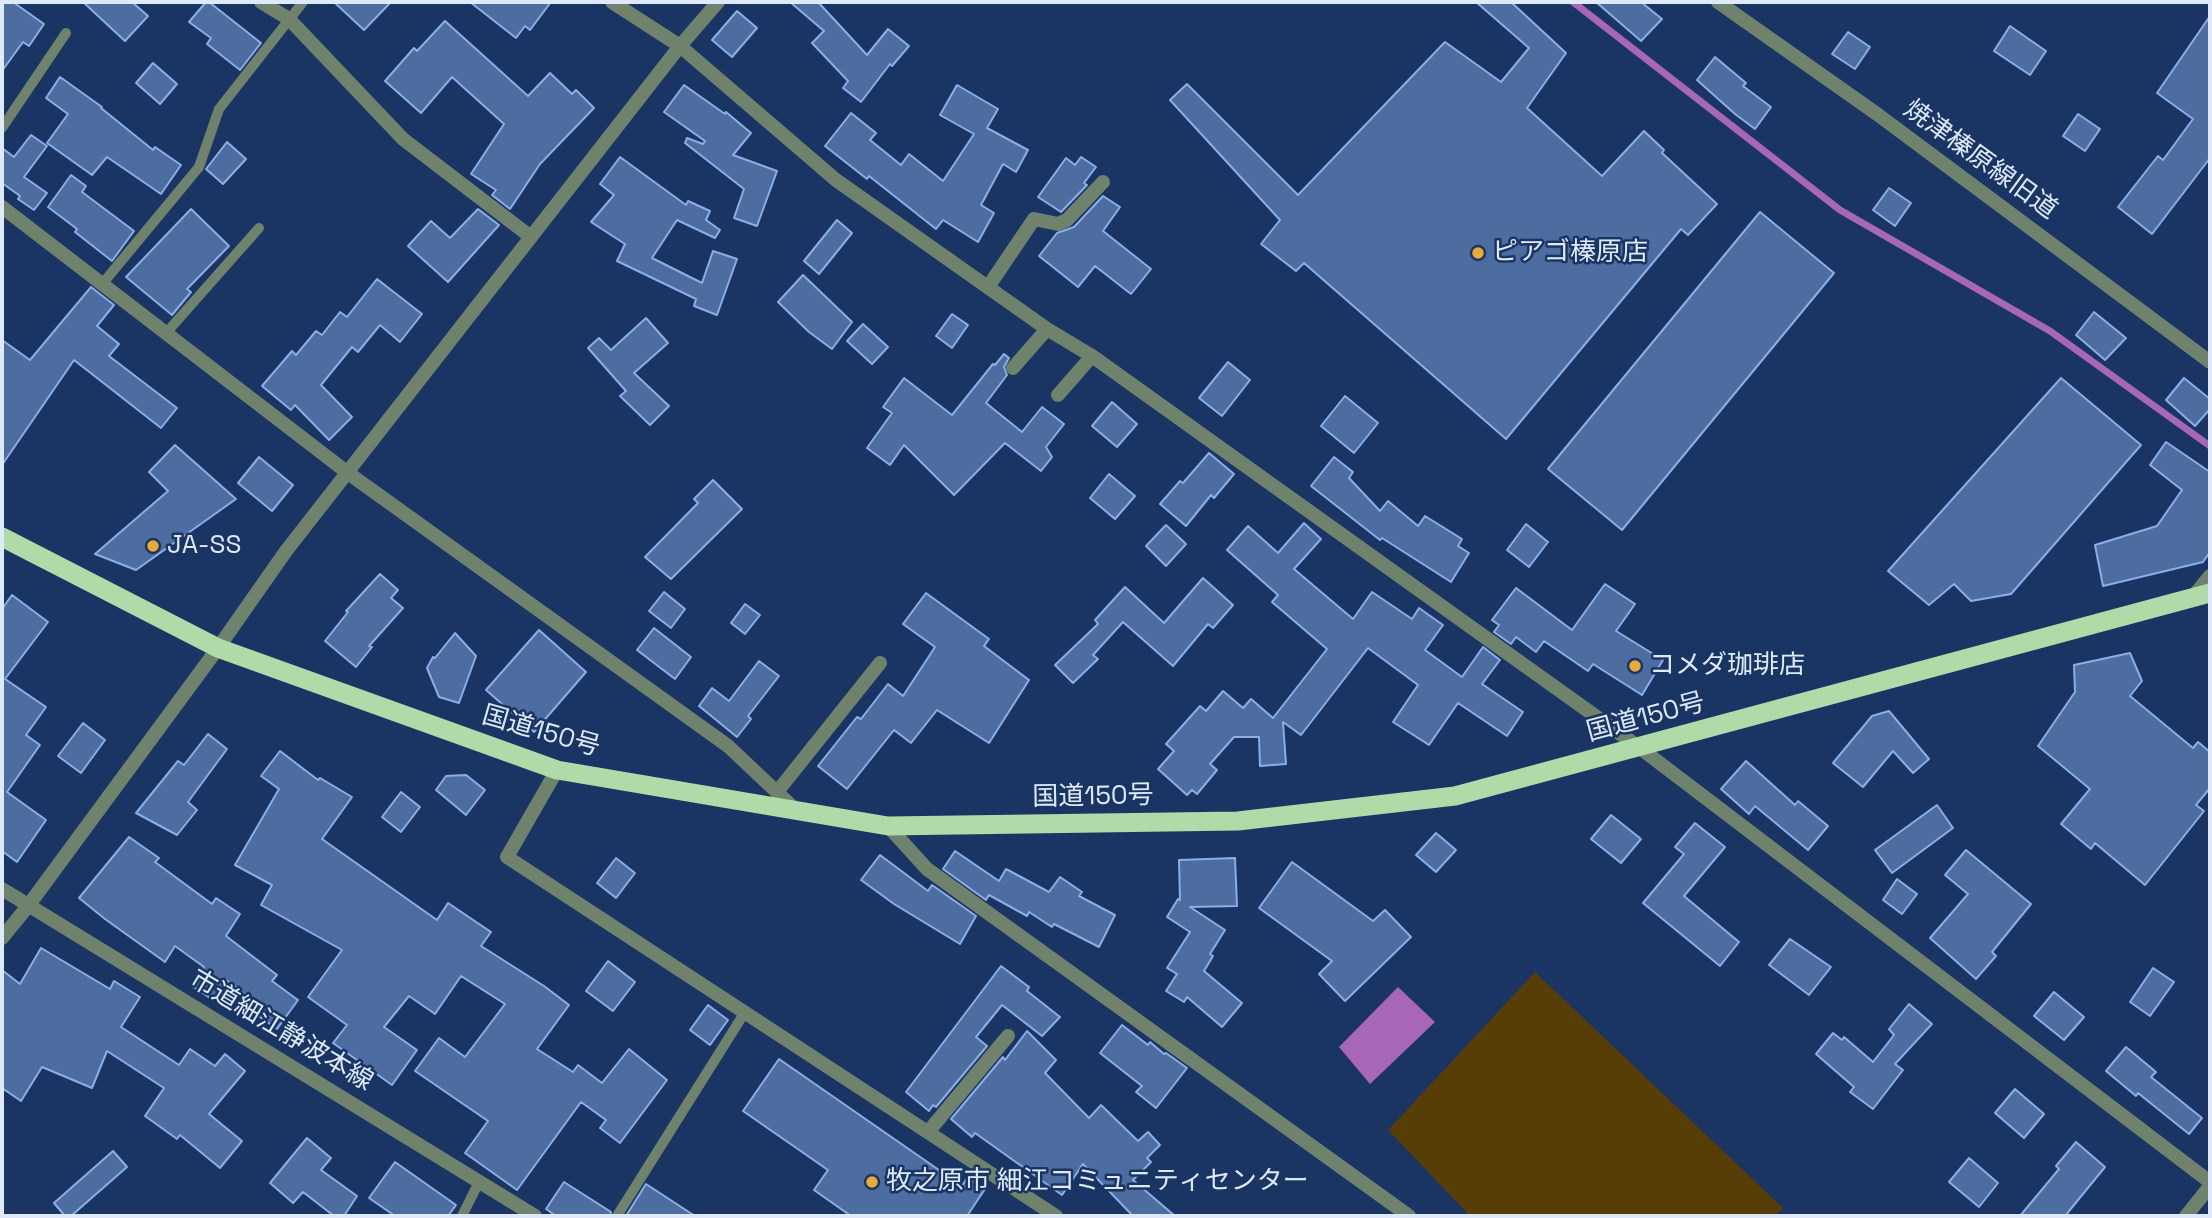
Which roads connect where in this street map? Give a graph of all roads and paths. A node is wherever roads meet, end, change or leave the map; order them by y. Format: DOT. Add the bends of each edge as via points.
graph roads {
  1 [pos="261,2"];
  2 [pos="303,2"];
  3 [pos="612,2"];
  4 [pos="718,2"];
  5 [pos="1725,4"];
  6 [pos="289,19"];
  7 [pos="66,33"];
  8 [pos="680,46"];
  9 [pos="2,128"];
  10 [pos="1103,182"];
  11 [pos="2,207"];
  12 [pos="259,228"];
  13 [pos="531,237"];
  14 [pos="103,283"];
  15 [pos="988,287"];
  16 [pos="1047,329"];
  17 [pos="167,332"];
  18 [pos="1092,356"];
  19 [pos="2210,362"];
  20 [pos="1013,368"];
  21 [pos="1058,395"];
  22 [pos="348,473"];
  23 [pos="2,537"];
  24 [pos="2210,576"];
  25 [pos="2202,595"];
  26 [pos="218,648"];
  27 [pos="880,663"];
  28 [pos="1640,747"];
  29 [pos="557,770"];
  30 [pos="777,792"];
  31 [pos="797,811"];
  32 [pos="888,826"];
  33 [pos="2,889"];
  34 [pos="28,906"];
  35 [pos="2,938"];
  36 [pos="745,1013"];
  37 [pos="1008,1036"];
  38 [pos="928,1132"];
  39 [pos="480,1182"];
  40 [pos="2210,1184"];
  41 [pos="462,1216"];
  42 [pos="535,1216"];
  43 [pos="617,1216"];
  44 [pos="1056,1216"];
  45 [pos="1409,1216"];
  46 [pos="2186,1216"];
  1 -- 6 [label="street"];
  2 -- 6 [label="lane"];
  3 -- 8 [label="street"];
  4 -- 8 [label="street"];
  5 -- 19 [label="street, 焼津榛原線旧道"];
  6 -- 13 [label="street" via="403,139"];
  6 -- 14 [label="lane" via="219,108 199,167"];
  7 -- 9 [label="lane"];
  8 -- 13 [label="street"];
  8 -- 15 [label="street" via="836,180"];
  10 -- 15 [label="street" via="1067,220 1058,224 1034,219"];
  11 -- 14 [label="street"];
  12 -- 17 [label="lane"];
  13 -- 22 [label="street"];
  14 -- 17 [label="street"];
  15 -- 16 [label="street"];
  16 -- 18 [label="street"];
  16 -- 20 [label="street"];
  17 -- 22 [label="street"];
  18 -- 21 [label="street"];
  18 -- 28 [label="street"];
  22 -- 26 [label="street"];
  22 -- 30 [label="street" via="728,747"];
  23 -- 26 [label="highway, 国道150号"];
  24 -- 25 [label="street"];
  25 -- 28 [label="highway, 国道150号"];
  26 -- 29 [label="highway, 国道150号"];
  26 -- 34 [label="street"];
  27 -- 30 [label="street"];
  28 -- 32 [label="highway, 国道150号" via="1455,796 1238,821"];
  28 -- 40 [label="street"];
  29 -- 31 [label="highway, 国道150号"];
  29 -- 36 [label="street" via="507,857"];
  30 -- 31 [label="street"];
  31 -- 32 [label="highway, 国道150号"];
  32 -- 45 [label="street" via="927,869"];
  33 -- 34 [label="street, 市道細江静波本線"];
  34 -- 35 [label="street"];
  34 -- 39 [label="street, 市道細江静波本線"];
  36 -- 38 [label="street"];
  36 -- 43 [label="lane"];
  37 -- 38 [label="street"];
  38 -- 44 [label="street"];
  39 -- 41 [label="lane"];
  39 -- 42 [label="street, 市道細江静波本線"];
  40 -- 46 [label="street"];
}
